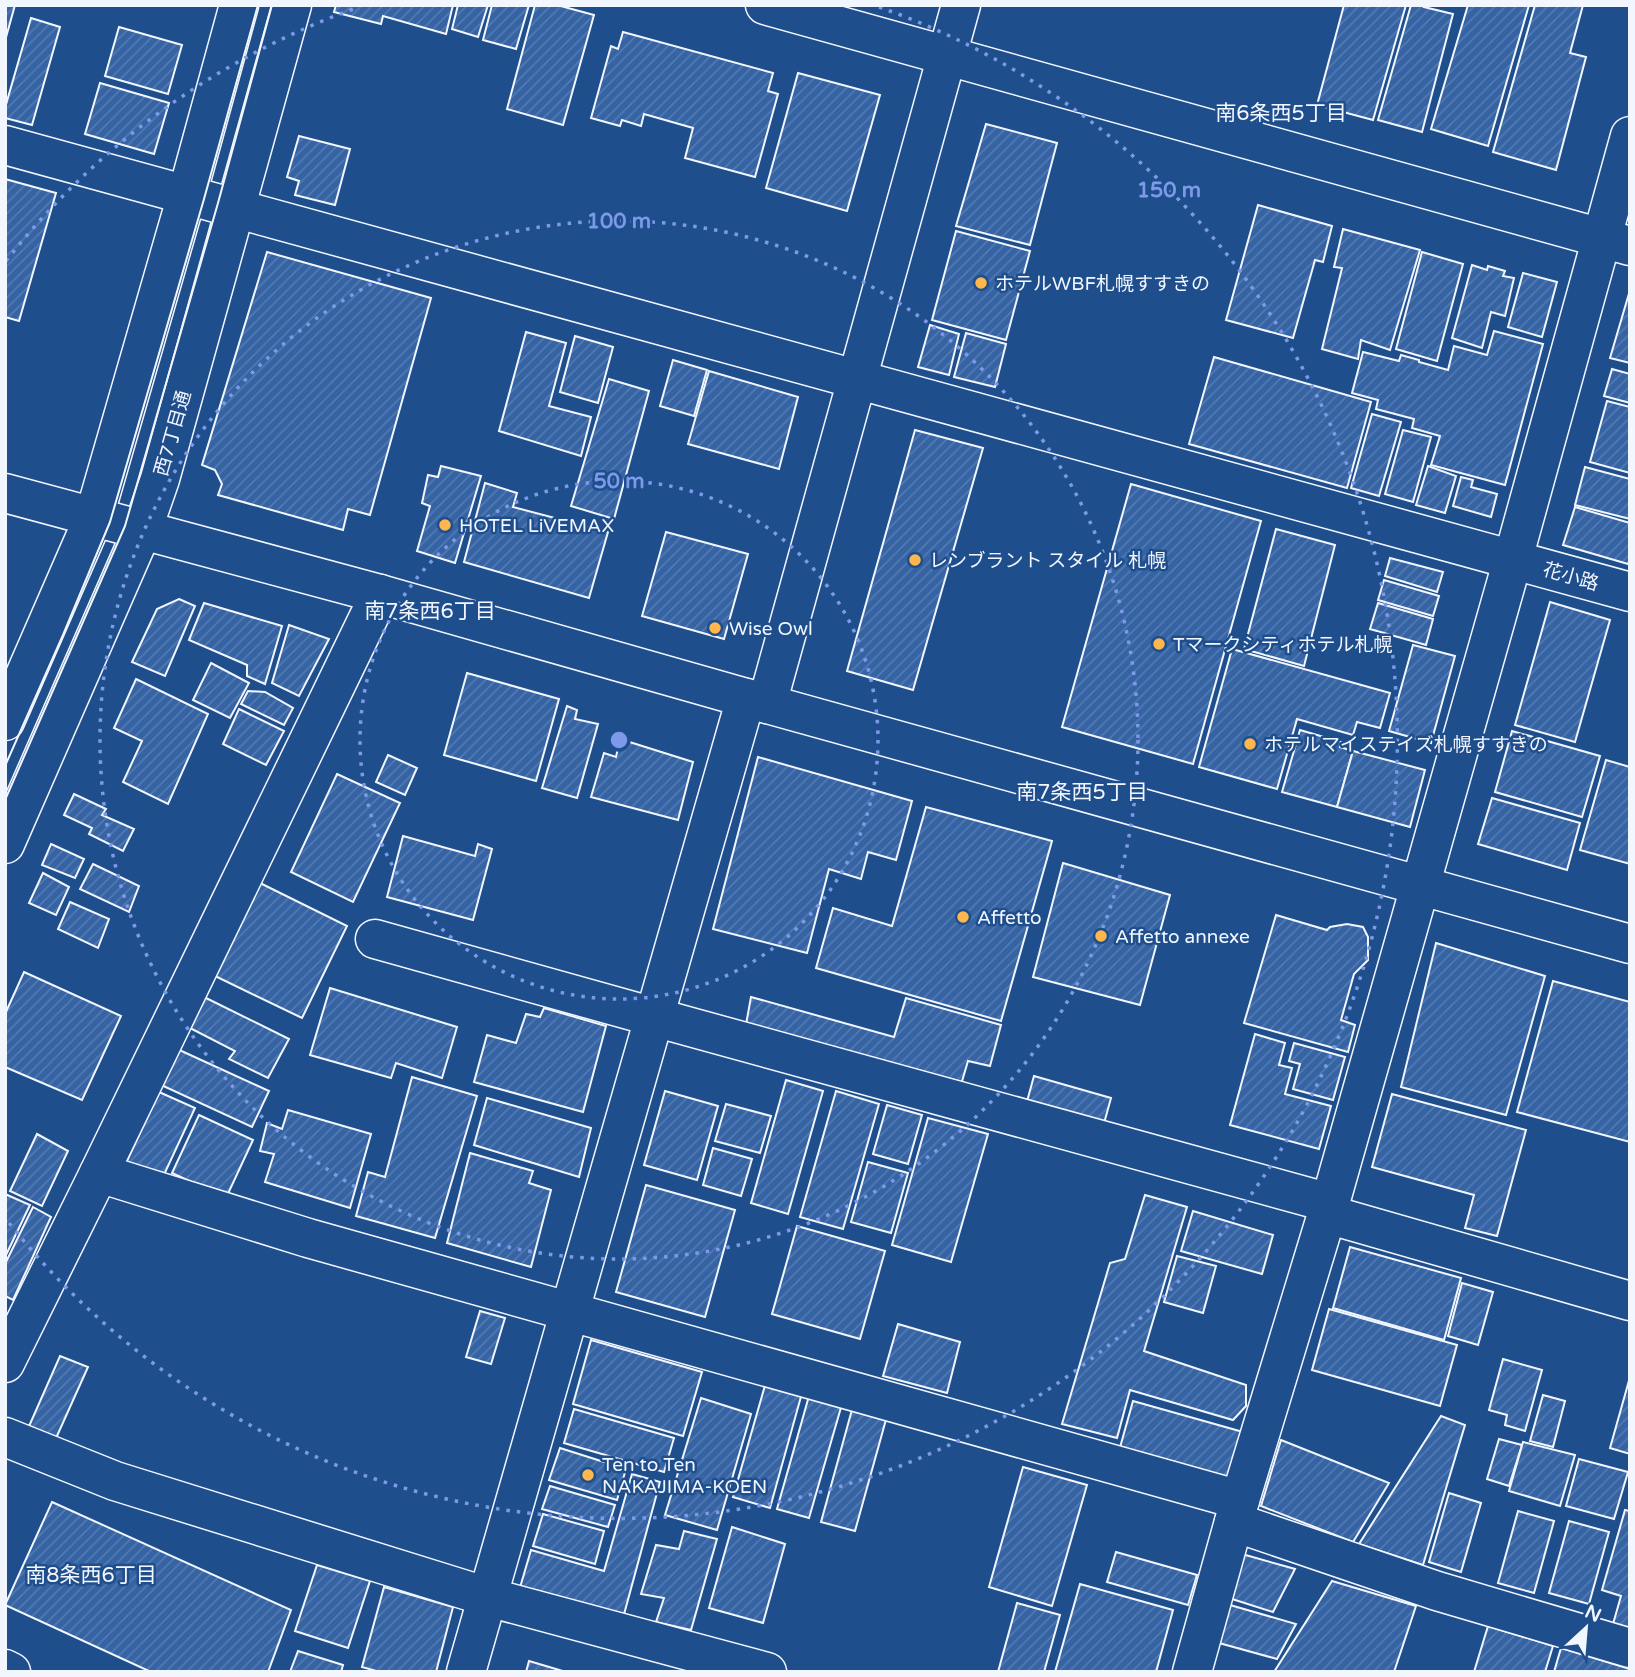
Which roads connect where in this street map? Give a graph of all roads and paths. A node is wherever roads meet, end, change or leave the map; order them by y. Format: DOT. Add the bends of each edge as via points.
graph roads {
  1 [pos="239,5"];
  2 [pos="292,5"];
  3 [pos="765,5"];
  4 [pos="961,5"];
  5 [pos="947,55"];
  6 [pos="1630,136"];
  7 [pos="5,145"];
  8 [pos="187,195"];
  9 [pos="235,208"];
  10 [pos="1616,242"];
  11 [pos="857,379"];
  12 [pos="5,493"];
  13 [pos="93,517"];
  14 [pos="142,531"];
  15 [pos="1513,559"];
  16 [pos="1630,592"];
  17 [pos="380,594"];
  18 [pos="757,701"];
  19 [pos="5,721"];
  20 [pos="5,844"];
  21 [pos="1421,886"];
  22 [pos="375,939"];
  23 [pos="1630,944"];
  24 [pos="654,1017"];
  25 [pos="99,1173"];
  26 [pos="1329,1208"];
  27 [pos="1630,1301"];
  28 [pos="570,1311"];
  29 [pos="5,1363"];
  30 [pos="5,1437"];
  31 [pos="1237,1511"];
  32 [pos="488,1597"];
  33 [pos="1630,1648"];
  34 [pos="5,1669"];
  35 [pos="11,1672"];
  36 [pos="466,1672"];
  37 [pos="767,1672"];
  38 [pos="1192,1672"];
  1 -- 8 [label="street"];
  2 -- 9 [label="street, 西7丁目通"];
  3 -- 5 [label="street"];
  4 -- 5 [label="street"];
  5 -- 10 [label="street"];
  5 -- 11 [label="street"];
  6 -- 10 [label="street"];
  7 -- 8 [label="street, 花小路"];
  8 -- 9 [label="street, 花小路"];
  8 -- 13 [label="street"];
  9 -- 11 [label="street, 花小路"];
  9 -- 14 [label="street, 西7丁目通"];
  10 -- 15 [label="street"];
  11 -- 15 [label="street, 花小路"];
  11 -- 18 [label="street"];
  12 -- 13 [label="street"];
  13 -- 14 [label="street"];
  13 -- 19 [label="street"];
  14 -- 17 [label="street"];
  14 -- 20 [label="street, 西7丁目通"];
  15 -- 16 [label="street, 花小路"];
  15 -- 21 [label="street"];
  17 -- 18 [label="street"];
  17 -- 25 [label="street"];
  18 -- 21 [label="street"];
  18 -- 24 [label="street"];
  21 -- 23 [label="street"];
  21 -- 26 [label="street"];
  22 -- 24 [label="street"];
  24 -- 26 [label="street"];
  24 -- 28 [label="street"];
  25 -- 28 [label="street" via="308,1238"];
  25 -- 29 [label="street"];
  26 -- 27 [label="street"];
  26 -- 31 [label="street"];
  28 -- 31 [label="street"];
  28 -- 32 [label="street"];
  30 -- 32 [label="street" via="115,1481"];
  31 -- 33 [label="street" via="1437,1591"];
  31 -- 38 [label="street"];
  32 -- 36 [label="street"];
  32 -- 37 [label="street"];
  34 -- 35 [label="street"];
}
